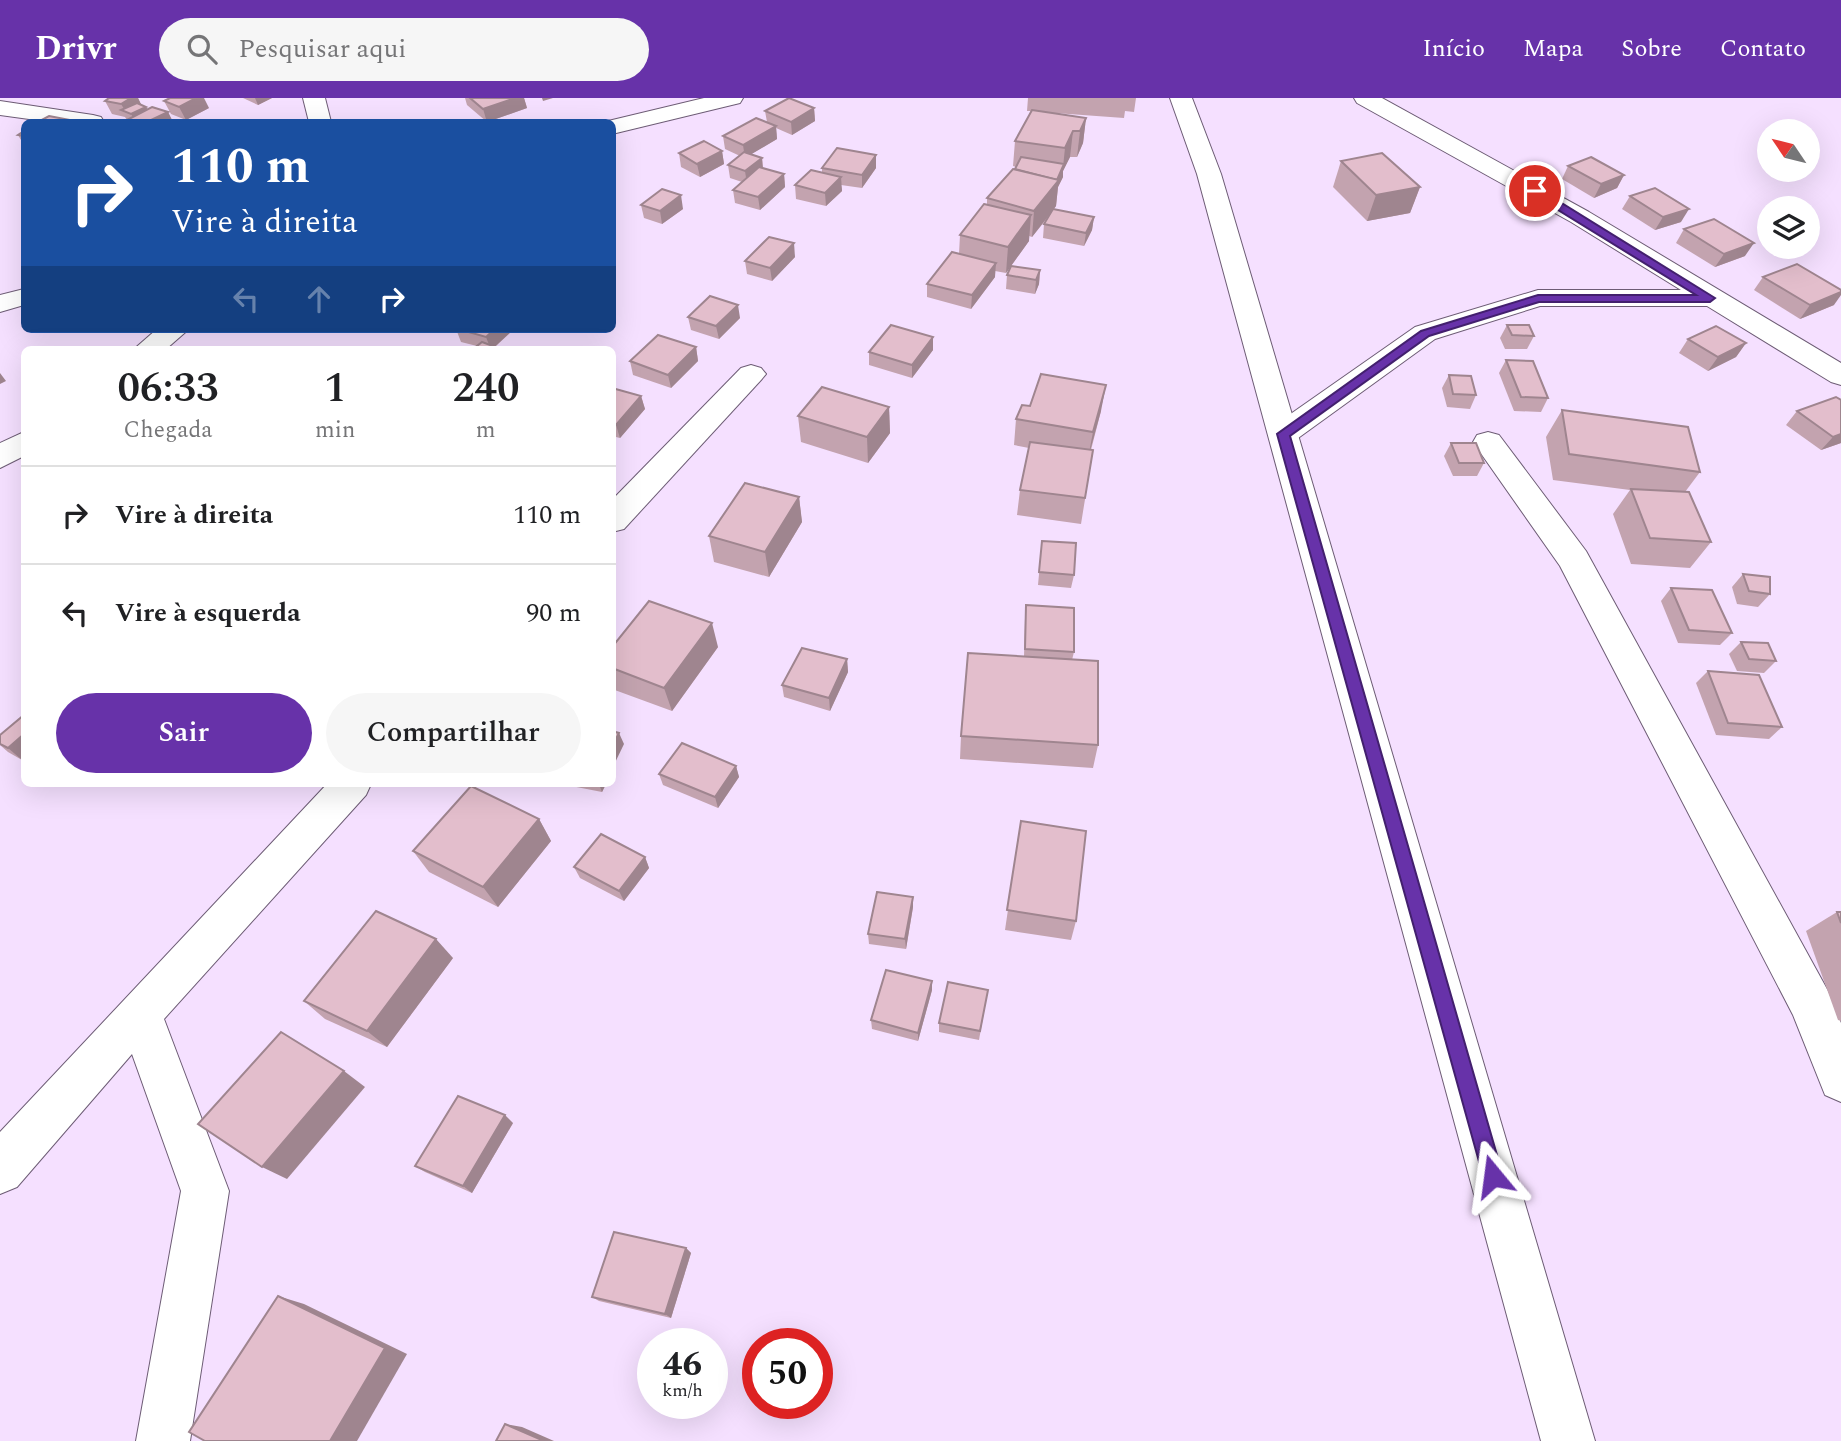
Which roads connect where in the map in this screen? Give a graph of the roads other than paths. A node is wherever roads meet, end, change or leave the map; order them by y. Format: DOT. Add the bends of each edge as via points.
graph roads {
  1 [pos="314,98"];
  2 [pos="732,98"];
  3 [pos="1181,98"];
  4 [pos="1365,98"];
  5 [pos="0,108"];
  6 [pos="73,119"];
  7 [pos="319,119"];
  8 [pos="616,126"];
  9 [pos="21,298"];
  10 [pos="1710,298"];
  11 [pos="0,304"];
  12 [pos="170,333"];
  13 [pos="152,346"];
  14 [pos="751,374"];
  15 [pos="1841,376"];
  16 [pos="1283,434"];
  17 [pos="1488,442"];
  18 [pos="21,444"];
  19 [pos="0,458"];
  20 [pos="616,517"];
  21 [pos="349,787"];
  22 [pos="140,1013"];
  23 [pos="1841,1079"];
  24 [pos="0,1170"];
  25 [pos="163,1441"];
  26 [pos="1568,1441"];
  1 -- 7 [label="street"];
  2 -- 8 [label="street"];
  3 -- 16 [label="street" via="1209,174"];
  4 -- 10 [label="street" via="1580,217"];
  5 -- 6 [label="street"];
  9 -- 11 [label="street"];
  10 -- 15 [label="street"];
  10 -- 16 [label="street" via="1538,298 1425,333"];
  12 -- 13 [label="street"];
  14 -- 20 [label="street"];
  16 -- 26 [label="street"];
  17 -- 23 [label="street" via="1574,560 1812,1006"];
  18 -- 19 [label="street"];
  21 -- 22 [label="street"];
  22 -- 24 [label="street"];
  22 -- 25 [label="street" via="205,1191"];
}
